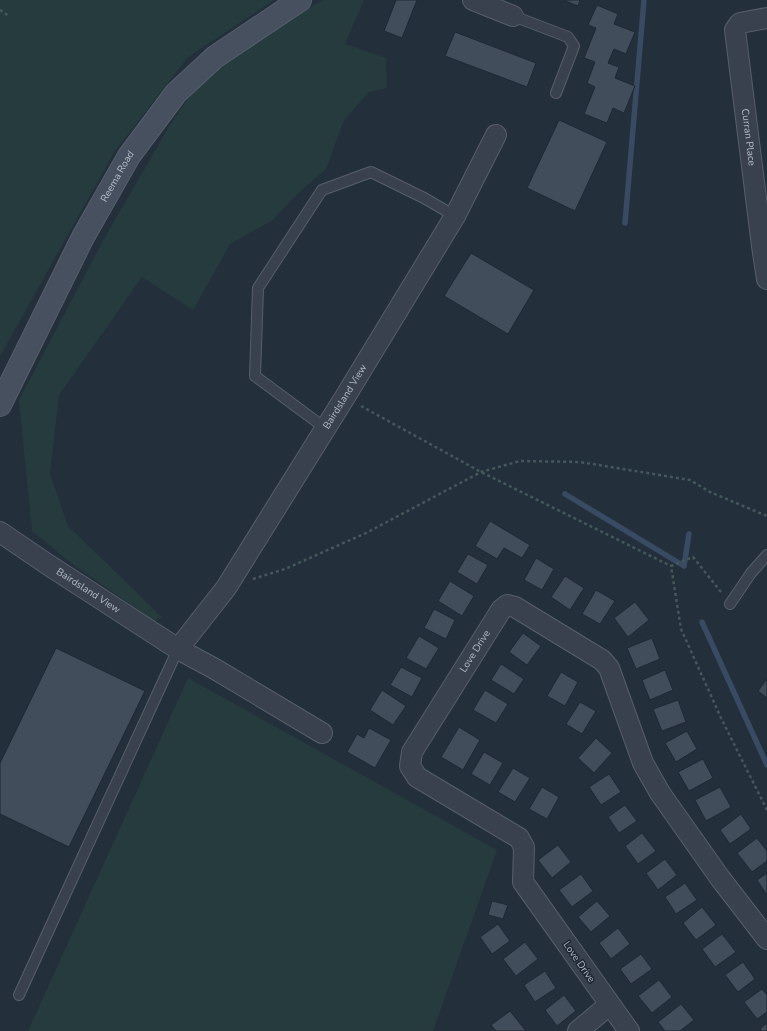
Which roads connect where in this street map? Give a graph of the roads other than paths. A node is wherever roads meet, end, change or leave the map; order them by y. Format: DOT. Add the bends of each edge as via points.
graph roads {
  1 [pos="300,0"];
  2 [pos="473,0"];
  3 [pos="513,16"];
  4 [pos="767,18"];
  5 [pos="556,93"];
  6 [pos="496,135"];
  7 [pos="455,216"];
  8 [pos="767,279"];
  9 [pos="0,405"];
  10 [pos="325,428"];
  11 [pos="0,532"];
  12 [pos="767,555"];
  13 [pos="730,604"];
  14 [pos="178,649"];
  15 [pos="322,733"];
  16 [pos="767,939"];
  17 [pos="19,995"];
  18 [pos="610,1005"];
  19 [pos="578,1031"];
  20 [pos="629,1031"];
  1 -- 9 [label="street, Reema Road" via="214,57 176,93 129,156 83,237"];
  2 -- 3 [label="street"];
  3 -- 5 [label="lane" via="568,37 574,46"];
  4 -- 8 [label="street, Curran Place" via="740,23 735,30"];
  6 -- 7 [label="street, Bairdsland View"];
  7 -- 10 [label="street, Bairdsland View"];
  7 -- 10 [label="lane" via="372,172 322,190 258,288 255,376"];
  10 -- 14 [label="street, Bairdsland View" via="226,588"];
  11 -- 14 [label="street, Bairdsland View"];
  12 -- 13 [label="lane"];
  14 -- 15 [label="street, Bairdsland View"];
  14 -- 17 [label="lane"];
  16 -- 18 [label="street, Love Drive" via="720,878 660,793 643,764 609,668 602,660 516,607 507,605 501,610 412,752 410,766 417,778 519,838 524,847 523,882"];
  18 -- 19 [label="street"];
  18 -- 20 [label="street, Love Drive"];
}
